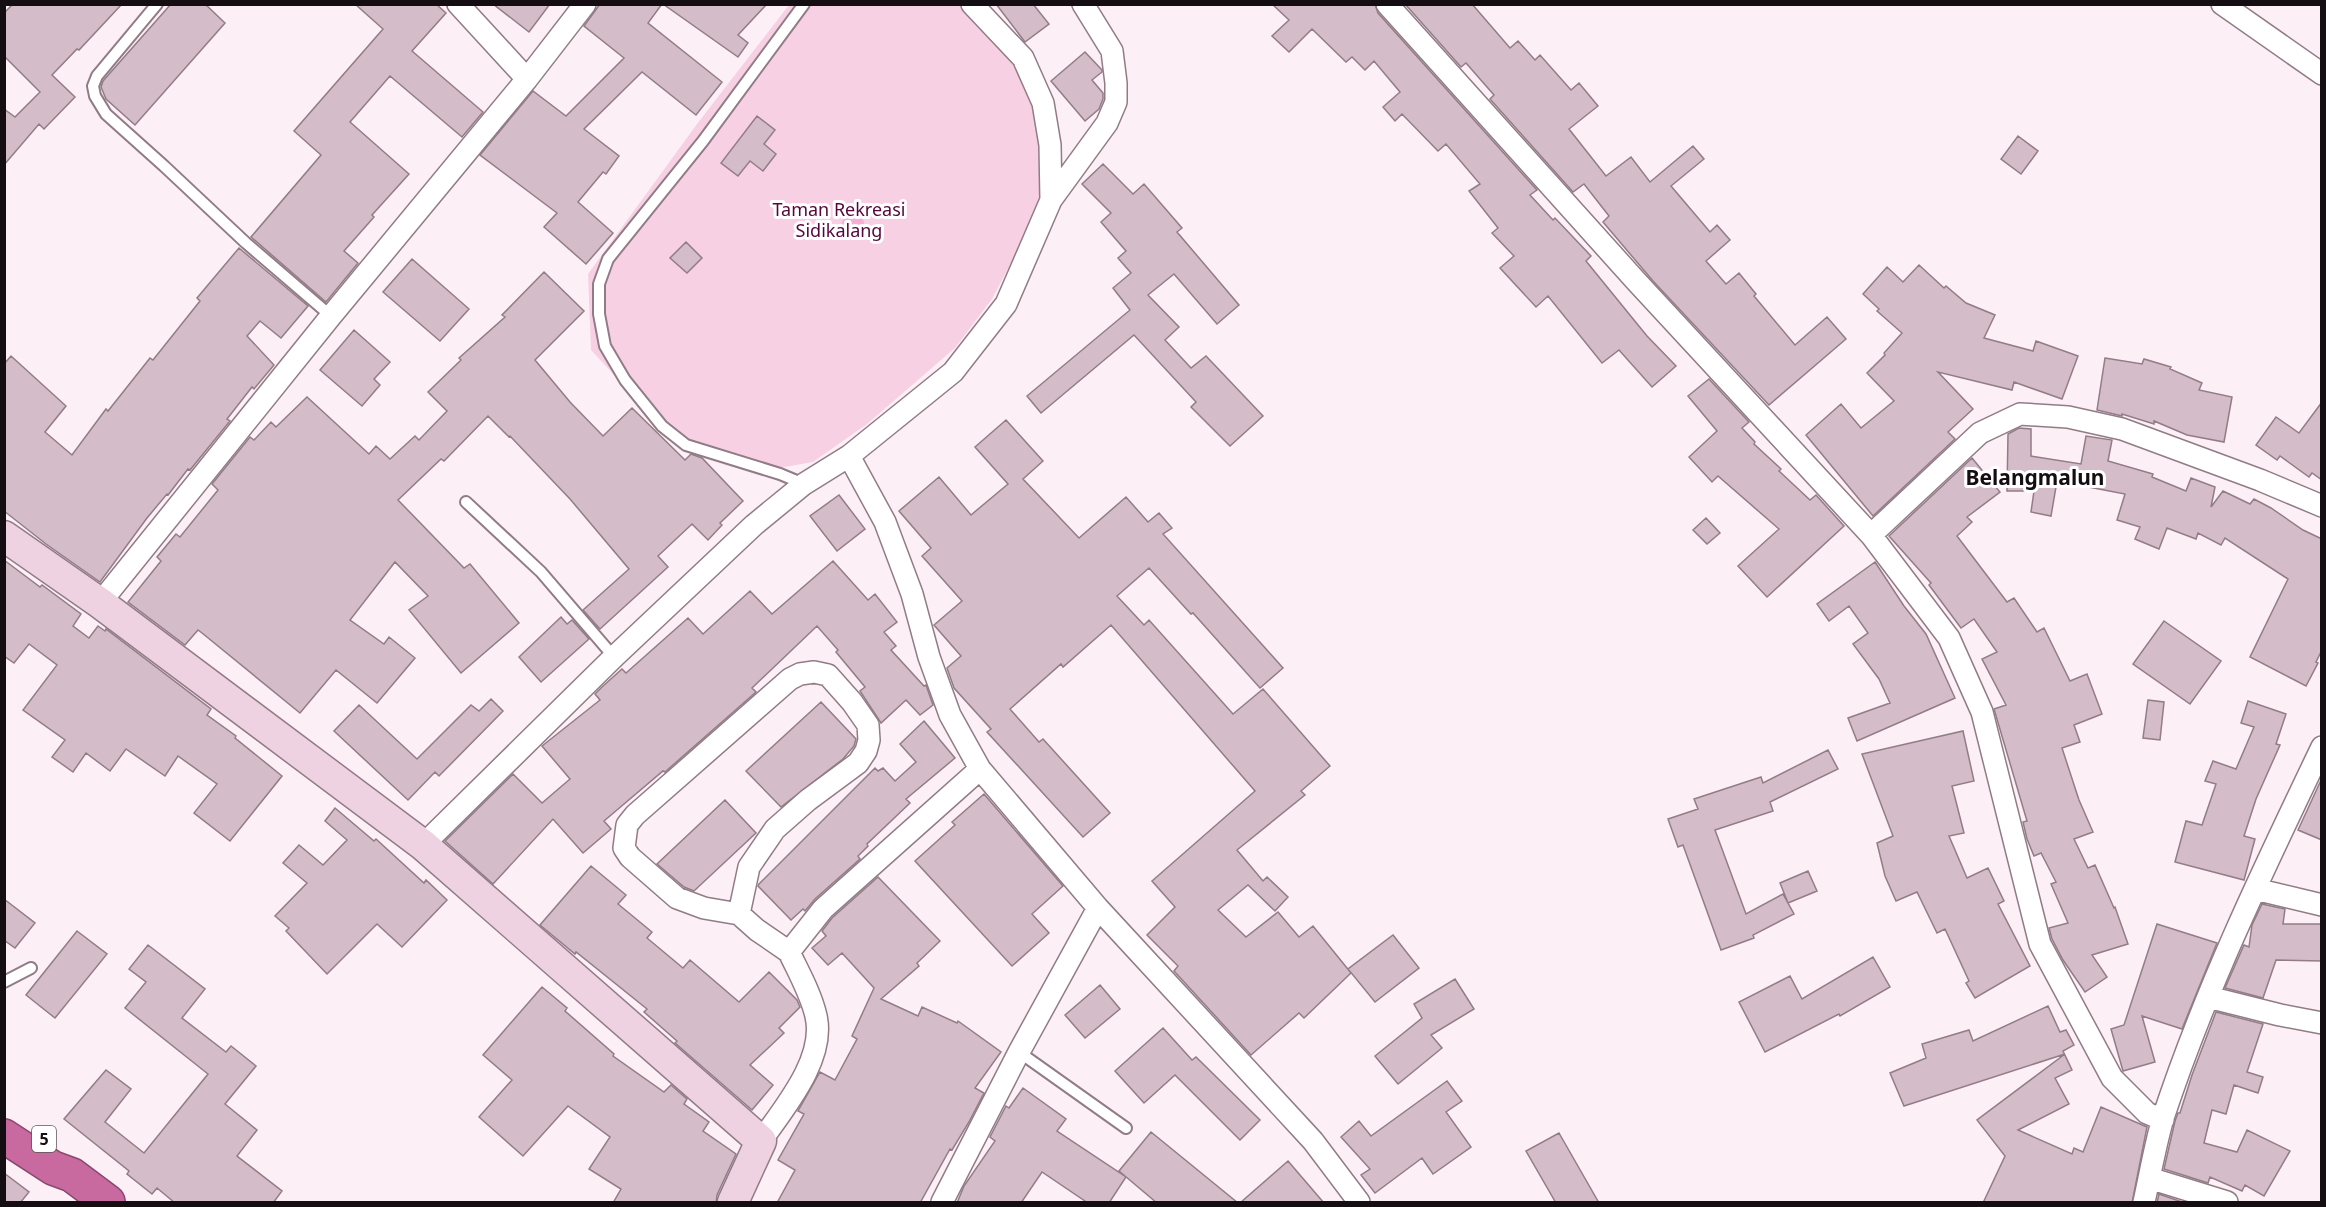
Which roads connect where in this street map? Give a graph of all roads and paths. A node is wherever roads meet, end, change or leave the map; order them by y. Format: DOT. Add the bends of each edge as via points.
graph roads {
  1 [pos="157,4"];
  2 [pos="458,4"];
  3 [pos="585,4"];
  4 [pos="804,4"];
  5 [pos="972,4"];
  6 [pos="1083,4"];
  7 [pos="1387,4"];
  8 [pos="2222,4"];
  9 [pos="2322,74"];
  10 [pos="527,79"];
  11 [pos="1051,201"];
  12 [pos="331,316"];
  13 [pos="849,456"];
  14 [pos="804,484"];
  15 [pos="466,502"];
  16 [pos="2322,506"];
  17 [pos="1871,535"];
  18 [pos="4,536"];
  19 [pos="100,603"];
  20 [pos="614,657"];
  21 [pos="2322,747"];
  22 [pos="980,769"];
  23 [pos="423,845"];
  24 [pos="2255,889"];
  25 [pos="2322,905"];
  26 [pos="1098,908"];
  27 [pos="739,914"];
  28 [pos="789,952"];
  29 [pos="31,968"];
  30 [pos="4,982"];
  31 [pos="2208,997"];
  32 [pos="2322,1023"];
  33 [pos="1019,1052"];
  34 [pos="4,1113"];
  35 [pos="2163,1120"];
  36 [pos="1126,1128"];
  37 [pos="4,1136"];
  38 [pos="761,1141"];
  39 [pos="72,1175"];
  40 [pos="2149,1179"];
  41 [pos="108,1203"];
  42 [pos="733,1203"];
  43 [pos="942,1203"];
  44 [pos="1359,1203"];
  45 [pos="2144,1203"];
  46 [pos="2227,1203"];
  1 -- 12 [label="lane" via="97,76 95,96 106,114"];
  2 -- 10 [label="street"];
  3 -- 10 [label="street"];
  4 -- 14 [label="lane" via="703,141 608,259 599,284 598,314 605,346 625,380 663,426 686,445"];
  5 -- 11 [label="street" via="1023,58 1043,103 1050,146"];
  6 -- 11 [label="street" via="1112,51 1116,102 1107,123"];
  7 -- 17 [label="street"];
  8 -- 9 [label="street"];
  10 -- 12 [label="street"];
  11 -- 13 [label="street" via="1006,304 953,372"];
  12 -- 19 [label="street"];
  13 -- 14 [label="street"];
  13 -- 22 [label="street" via="885,522 950,715"];
  14 -- 20 [label="street" via="754,525"];
  15 -- 20 [label="lane" via="541,572"];
  16 -- 17 [label="street" via="2122,429 2068,417 2020,414 1980,433"];
  17 -- 35 [label="street" via="1950,638 1982,712 2040,944 2112,1078 2147,1113"];
  18 -- 19 [label="street"];
  19 -- 23 [label="street"];
  20 -- 23 [label="street"];
  21 -- 24 [label="street"];
  22 -- 26 [label="street"];
  22 -- 28 [label="street" via="823,909"];
  23 -- 38 [label="street"];
  24 -- 25 [label="street"];
  24 -- 31 [label="street"];
  26 -- 33 [label="street"];
  26 -- 44 [label="street" via="1313,1141"];
  27 -- 27 [label="street" via="750,867 775,829 858,763 866,751 868,725 828,675 814,672 790,679 627,825 624,848 630,857 677,898"];
  27 -- 28 [label="street"];
  28 -- 38 [label="street" via="817,1018 817,1043 801,1084"];
  29 -- 30 [label="lane"];
  31 -- 32 [label="street"];
  31 -- 35 [label="street"];
  33 -- 36 [label="lane"];
  33 -- 43 [label="street"];
  34 -- 39 [label="highway, 5" via="57,1148"];
  35 -- 40 [label="street"];
  37 -- 39 [label="highway, 5" via="53,1168"];
  38 -- 42 [label="street"];
  39 -- 41 [label="highway, 5"];
  40 -- 45 [label="street"];
  40 -- 46 [label="street"];
}
